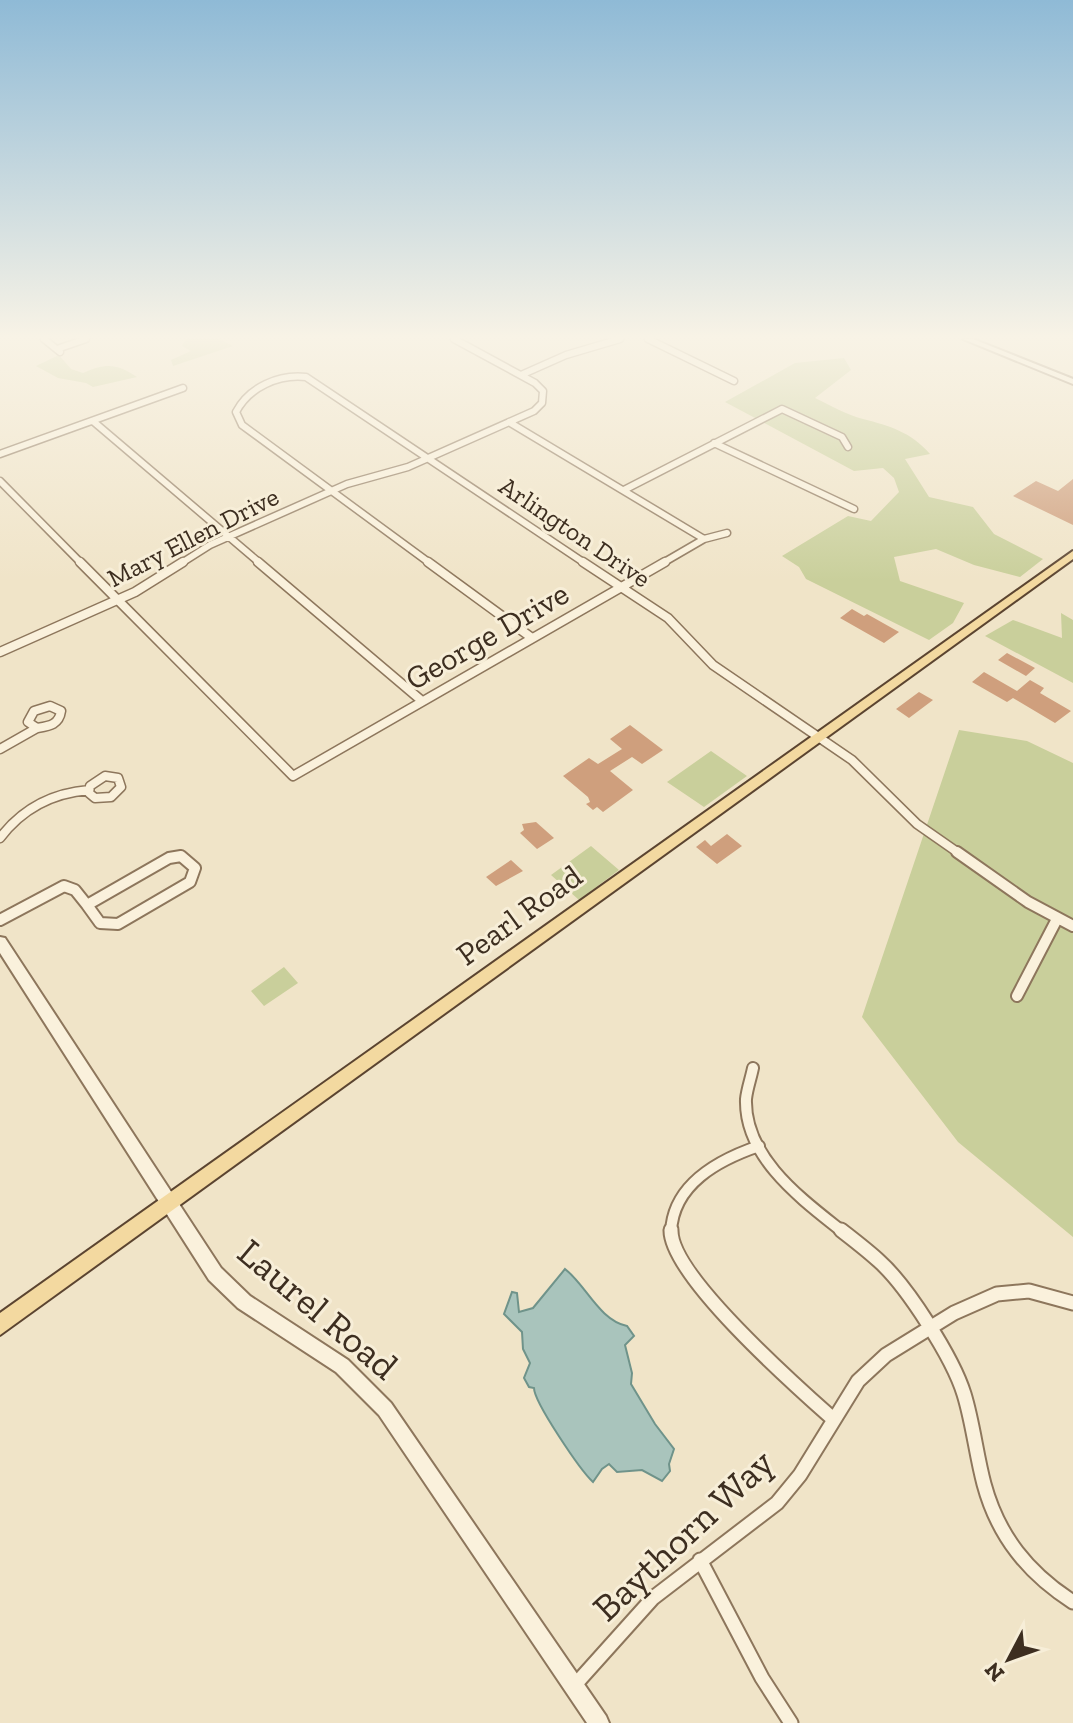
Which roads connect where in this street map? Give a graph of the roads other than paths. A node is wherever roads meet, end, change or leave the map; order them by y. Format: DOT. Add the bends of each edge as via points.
graph roads {
  1 [pos="101,419"];
  2 [pos="239,419"];
  3 [pos="370,419"];
  4 [pos="515,419"];
  5 [pos="761,419"];
  6 [pos="804,419"];
  7 [pos="94,422"];
  8 [pos="509,422"];
  9 [pos="714,443"];
  10 [pos="848,447"];
  11 [pos="0,454"];
  12 [pos="428,458"];
  13 [pos="0,481"];
  14 [pos="624,490"];
  15 [pos="332,491"];
  16 [pos="854,509"];
  17 [pos="727,533"];
  18 [pos="230,536"];
  19 [pos="704,539"];
  20 [pos="1073,554"];
  21 [pos="621,587"];
  22 [pos="118,599"];
  23 [pos="532,638"];
  24 [pos="0,652"];
  25 [pos="422,701"];
  26 [pos="37,728"];
  27 [pos="819,737"];
  28 [pos="0,749"];
  29 [pos="89,790"];
  30 [pos="0,838"];
  31 [pos="87,905"];
  32 [pos="1057,919"];
  33 [pos="0,920"];
  34 [pos="1073,926"];
  35 [pos="0,942"];
  36 [pos="1017,996"];
  37 [pos="753,1068"];
  38 [pos="759,1146"];
  39 [pos="168,1203"];
  40 [pos="1073,1303"];
  41 [pos="0,1325"];
  42 [pos="929,1329"];
  43 [pos="833,1419"];
  44 [pos="700,1560"];
  45 [pos="1073,1602"];
  46 [pos="574,1686"];
  47 [pos="599,1723"];
  48 [pos="791,1723"];
  1 -- 7 [label="street"];
  2 -- 15 [label="street, Arlington Drive"];
  3 -- 12 [label="street, Arlington Drive"];
  4 -- 8 [label="street, Mary Ellen Drive"];
  5 -- 9 [label="street"];
  6 -- 10 [label="street" via="842,437"];
  7 -- 11 [label="street"];
  7 -- 18 [label="street"];
  8 -- 12 [label="street, Mary Ellen Drive"];
  8 -- 14 [label="street"];
  9 -- 14 [label="street"];
  9 -- 16 [label="street"];
  12 -- 15 [label="street, Mary Ellen Drive"];
  12 -- 21 [label="street, Arlington Drive"];
  13 -- 22 [label="street"];
  14 -- 19 [label="street"];
  15 -- 18 [label="street, Mary Ellen Drive"];
  15 -- 23 [label="street"];
  17 -- 19 [label="street, George Drive"];
  18 -- 22 [label="street, Mary Ellen Drive"];
  18 -- 25 [label="street"];
  19 -- 21 [label="street, George Drive"];
  20 -- 27 [label="main road, Pearl Road"];
  21 -- 23 [label="street, George Drive"];
  21 -- 27 [label="street, Arlington Drive" via="678,627 713,665"];
  22 -- 24 [label="street, Mary Ellen Drive"];
  22 -- 25 [label="street, George Drive" via="293,776"];
  23 -- 25 [label="street, George Drive"];
  26 -- 28 [label="street"];
  27 -- 32 [label="street, Arlington Drive" via="862,768 917,824"];
  27 -- 39 [label="main road, Pearl Road"];
  29 -- 30 [label="street" via="69,792 27,811"];
  31 -- 31 [label="street" via="100,923 118,924 190,882 195,868 181,856 169,858"];
  31 -- 33 [label="street" via="64,886"];
  32 -- 34 [label="street, Arlington Drive"];
  32 -- 36 [label="street"];
  35 -- 39 [label="street, Laurel Road"];
  37 -- 38 [label="street" via="746,1100"];
  38 -- 42 [label="street" via="789,1189 894,1274"];
  38 -- 43 [label="street" via="731,1155 706,1172 677,1202 670,1227 676,1254 782,1375"];
  39 -- 41 [label="main road, Pearl Road"];
  39 -- 46 [label="street, Laurel Road" via="227,1287 342,1366 385,1409"];
  40 -- 42 [label="street, Baythorn Way" via="1015,1290"];
  42 -- 43 [label="street, Baythorn Way" via="876,1361"];
  42 -- 45 [label="street" via="964,1393 984,1485 1001,1531 1028,1568"];
  43 -- 44 [label="street, Baythorn Way" via="777,1503"];
  44 -- 46 [label="street, Baythorn Way" via="640,1610"];
  44 -- 48 [label="street"];
  46 -- 47 [label="street, Laurel Road"];
}
